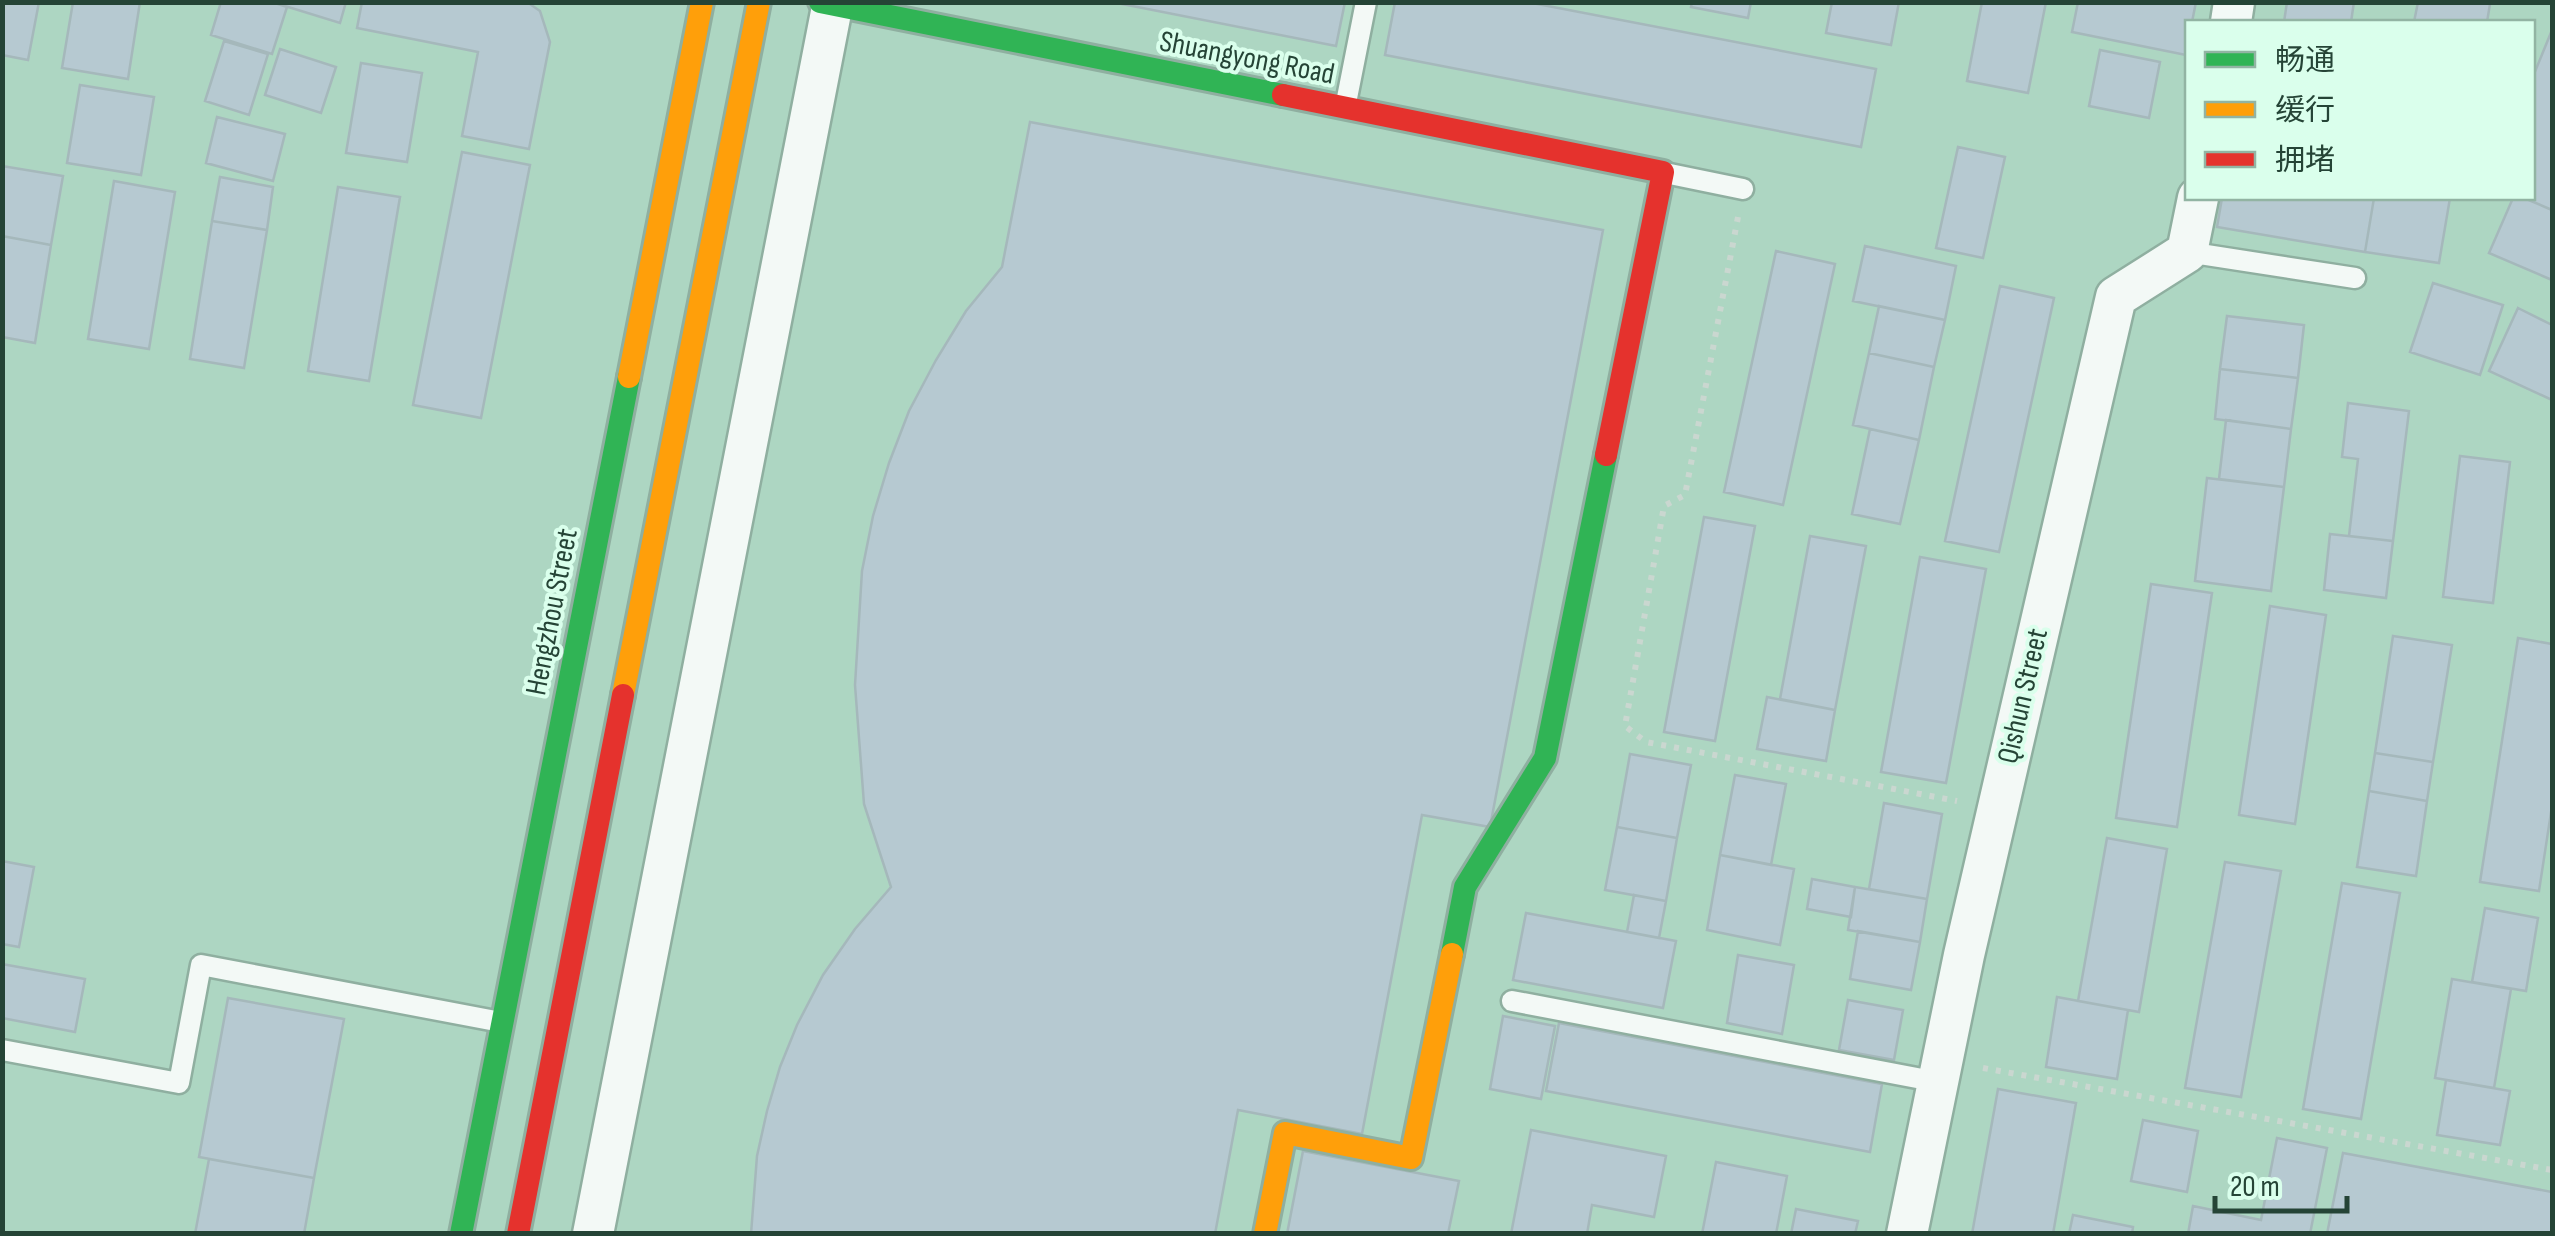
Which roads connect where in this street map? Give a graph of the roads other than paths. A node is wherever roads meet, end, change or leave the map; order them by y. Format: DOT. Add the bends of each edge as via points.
graph roads {
  1 [pos="702,2"];
  2 [pos="759,2"];
  3 [pos="1366,2"];
  4 [pos="829,3"];
  5 [pos="1345,108"];
  6 [pos="1663,172"];
  7 [pos="1743,189"];
  8 [pos="2198,200"];
  9 [pos="2188,252"];
  10 [pos="2355,278"];
  11 [pos="1512,1001"];
  12 [pos="502,1022"];
  13 [pos="2,1050"];
  14 [pos="1940,1071"];
  15 [pos="461,1234"];
  16 [pos="518,1234"];
  17 [pos="593,1234"];
  18 [pos="1264,1234"];
  19 [pos="1906,1234"];
  1 -- 12 [label="main road, Hengzhou Street"];
  2 -- 16 [label="main road"];
  3 -- 5 [label="lane"];
  4 -- 5 [label="main road, Shuangyong Road"];
  4 -- 17 [label="street"];
  5 -- 6 [label="main road, Shuangyong Road"];
  6 -- 7 [label="lane"];
  6 -- 18 [label="main road" via="1545,758 1465,887 1411,1158 1285,1133"];
  8 -- 9 [label="street"];
  9 -- 10 [label="lane"];
  9 -- 14 [label="street, Qishun Street" via="2116,297"];
  11 -- 14 [label="lane"];
  12 -- 13 [label="lane" via="201,966 179,1083"];
  12 -- 15 [label="main road, Hengzhou Street"];
  14 -- 19 [label="street, Qishun Street"];
}
